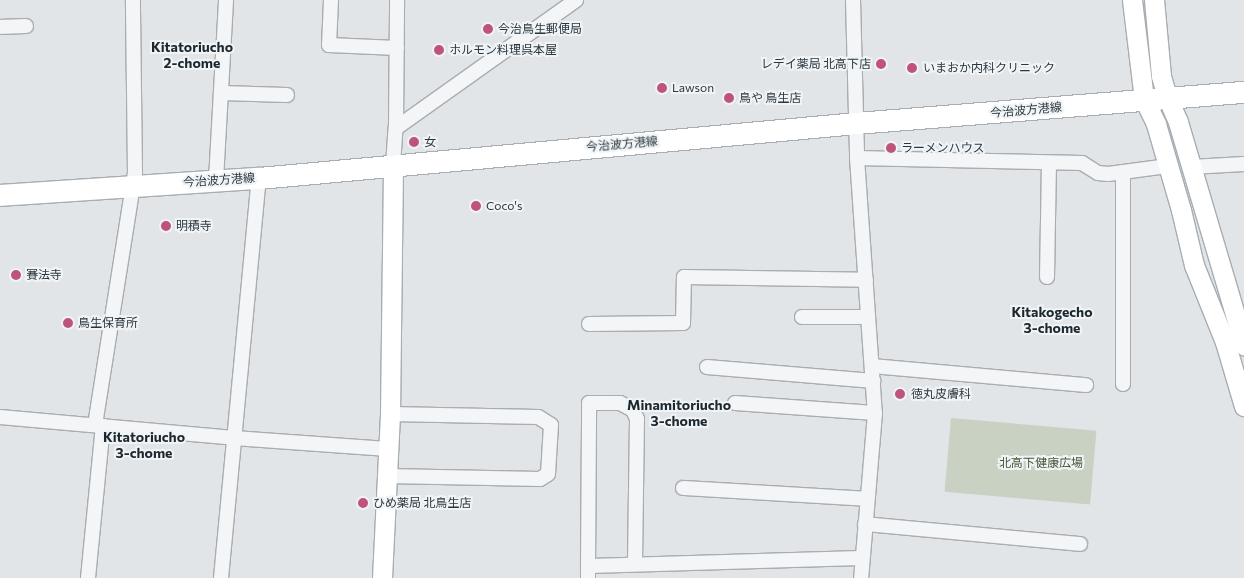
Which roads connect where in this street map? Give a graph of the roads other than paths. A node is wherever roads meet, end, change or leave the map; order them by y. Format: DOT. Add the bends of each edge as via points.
graph roads {
  1 [pos="133,0"];
  2 [pos="226,0"];
  3 [pos="331,0"];
  4 [pos="397,0"];
  5 [pos="556,0"];
  6 [pos="576,0"];
  7 [pos="853,0"];
  8 [pos="1132,0"];
  9 [pos="1154,0"];
  10 [pos="556,14"];
  11 [pos="26,26"];
  12 [pos="0,27"];
  13 [pos="397,48"];
  14 [pos="1244,92"];
  15 [pos="221,93"];
  16 [pos="287,95"];
  17 [pos="1167,98"];
  18 [pos="1144,99"];
  19 [pos="856,123"];
  20 [pos="396,128"];
  21 [pos="857,158"];
  22 [pos="1049,163"];
  23 [pos="1244,164"];
  24 [pos="392,165"];
  25 [pos="1168,166"];
  26 [pos="1191,167"];
  27 [pos="1123,172"];
  28 [pos="259,178"];
  29 [pos="216,180"];
  30 [pos="133,186"];
  31 [pos="0,195"];
  32 [pos="1047,278"];
  33 [pos="866,280"];
  34 [pos="802,317"];
  35 [pos="868,317"];
  36 [pos="590,324"];
  37 [pos="1244,345"];
  38 [pos="872,366"];
  39 [pos="707,367"];
  40 [pos="873,381"];
  41 [pos="1123,384"];
  42 [pos="1086,385"];
  43 [pos="735,403"];
  44 [pos="1244,406"];
  45 [pos="875,413"];
  46 [pos="390,414"];
  47 [pos="0,417"];
  48 [pos="99,426"];
  49 [pos="234,438"];
  50 [pos="388,449"];
  51 [pos="387,476"];
  52 [pos="682,488"];
  53 [pos="867,499"];
  54 [pos="865,524"];
  55 [pos="1080,544"];
  56 [pos="862,558"];
  57 [pos="634,564"];
  58 [pos="588,572"];
  59 [pos="88,578"];
  60 [pos="222,578"];
  61 [pos="382,578"];
  62 [pos="860,578"];
  1 -- 30 [label="street"];
  2 -- 15 [label="street"];
  3 -- 13 [label="street" via="329,45"];
  4 -- 13 [label="street"];
  5 -- 10 [label="street"];
  6 -- 10 [label="street"];
  7 -- 19 [label="street"];
  8 -- 18 [label="street"];
  9 -- 17 [label="street" via="1161,76"];
  10 -- 20 [label="street"];
  11 -- 12 [label="street"];
  13 -- 20 [label="street"];
  14 -- 17 [label="main road, 今治波方港線"];
  15 -- 16 [label="street"];
  15 -- 29 [label="street"];
  17 -- 18 [label="main road, 今治波方港線"];
  17 -- 26 [label="street" via="1178,122"];
  18 -- 19 [label="main road, 今治波方港線"];
  18 -- 25 [label="street" via="1156,124"];
  19 -- 21 [label="street"];
  19 -- 24 [label="main road, 今治波方港線"];
  20 -- 24 [label="street"];
  21 -- 22 [label="street"];
  21 -- 33 [label="street"];
  22 -- 27 [label="street" via="1082,163 1098,173"];
  22 -- 32 [label="street"];
  23 -- 26 [label="street"];
  24 -- 28 [label="main road, 今治波方港線"];
  24 -- 46 [label="street"];
  25 -- 27 [label="street"];
  25 -- 44 [label="street" via="1194,265 1225,342"];
  26 -- 37 [label="street"];
  27 -- 41 [label="street"];
  28 -- 29 [label="main road, 今治波方港線"];
  28 -- 49 [label="street"];
  29 -- 30 [label="main road, 今治波方港線"];
  30 -- 31 [label="main road, 今治波方港線"];
  30 -- 48 [label="street"];
  33 -- 35 [label="street"];
  33 -- 36 [label="street" via="684,277 683,323"];
  34 -- 35 [label="street"];
  35 -- 38 [label="street"];
  38 -- 40 [label="street"];
  38 -- 42 [label="street"];
  39 -- 40 [label="street"];
  40 -- 45 [label="street"];
  43 -- 45 [label="street"];
  45 -- 53 [label="street"];
  46 -- 50 [label="street"];
  46 -- 51 [label="street" via="538,417 551,425 548,474 540,479"];
  47 -- 48 [label="street"];
  48 -- 49 [label="street"];
  48 -- 59 [label="street"];
  49 -- 50 [label="street"];
  49 -- 60 [label="street"];
  50 -- 51 [label="street"];
  51 -- 61 [label="street"];
  52 -- 53 [label="street"];
  53 -- 54 [label="street"];
  54 -- 55 [label="street"];
  54 -- 56 [label="street"];
  56 -- 57 [label="street"];
  56 -- 62 [label="street"];
  57 -- 58 [label="street"];
  57 -- 58 [label="street" via="637,419 633,410 620,403 589,403"];
}
